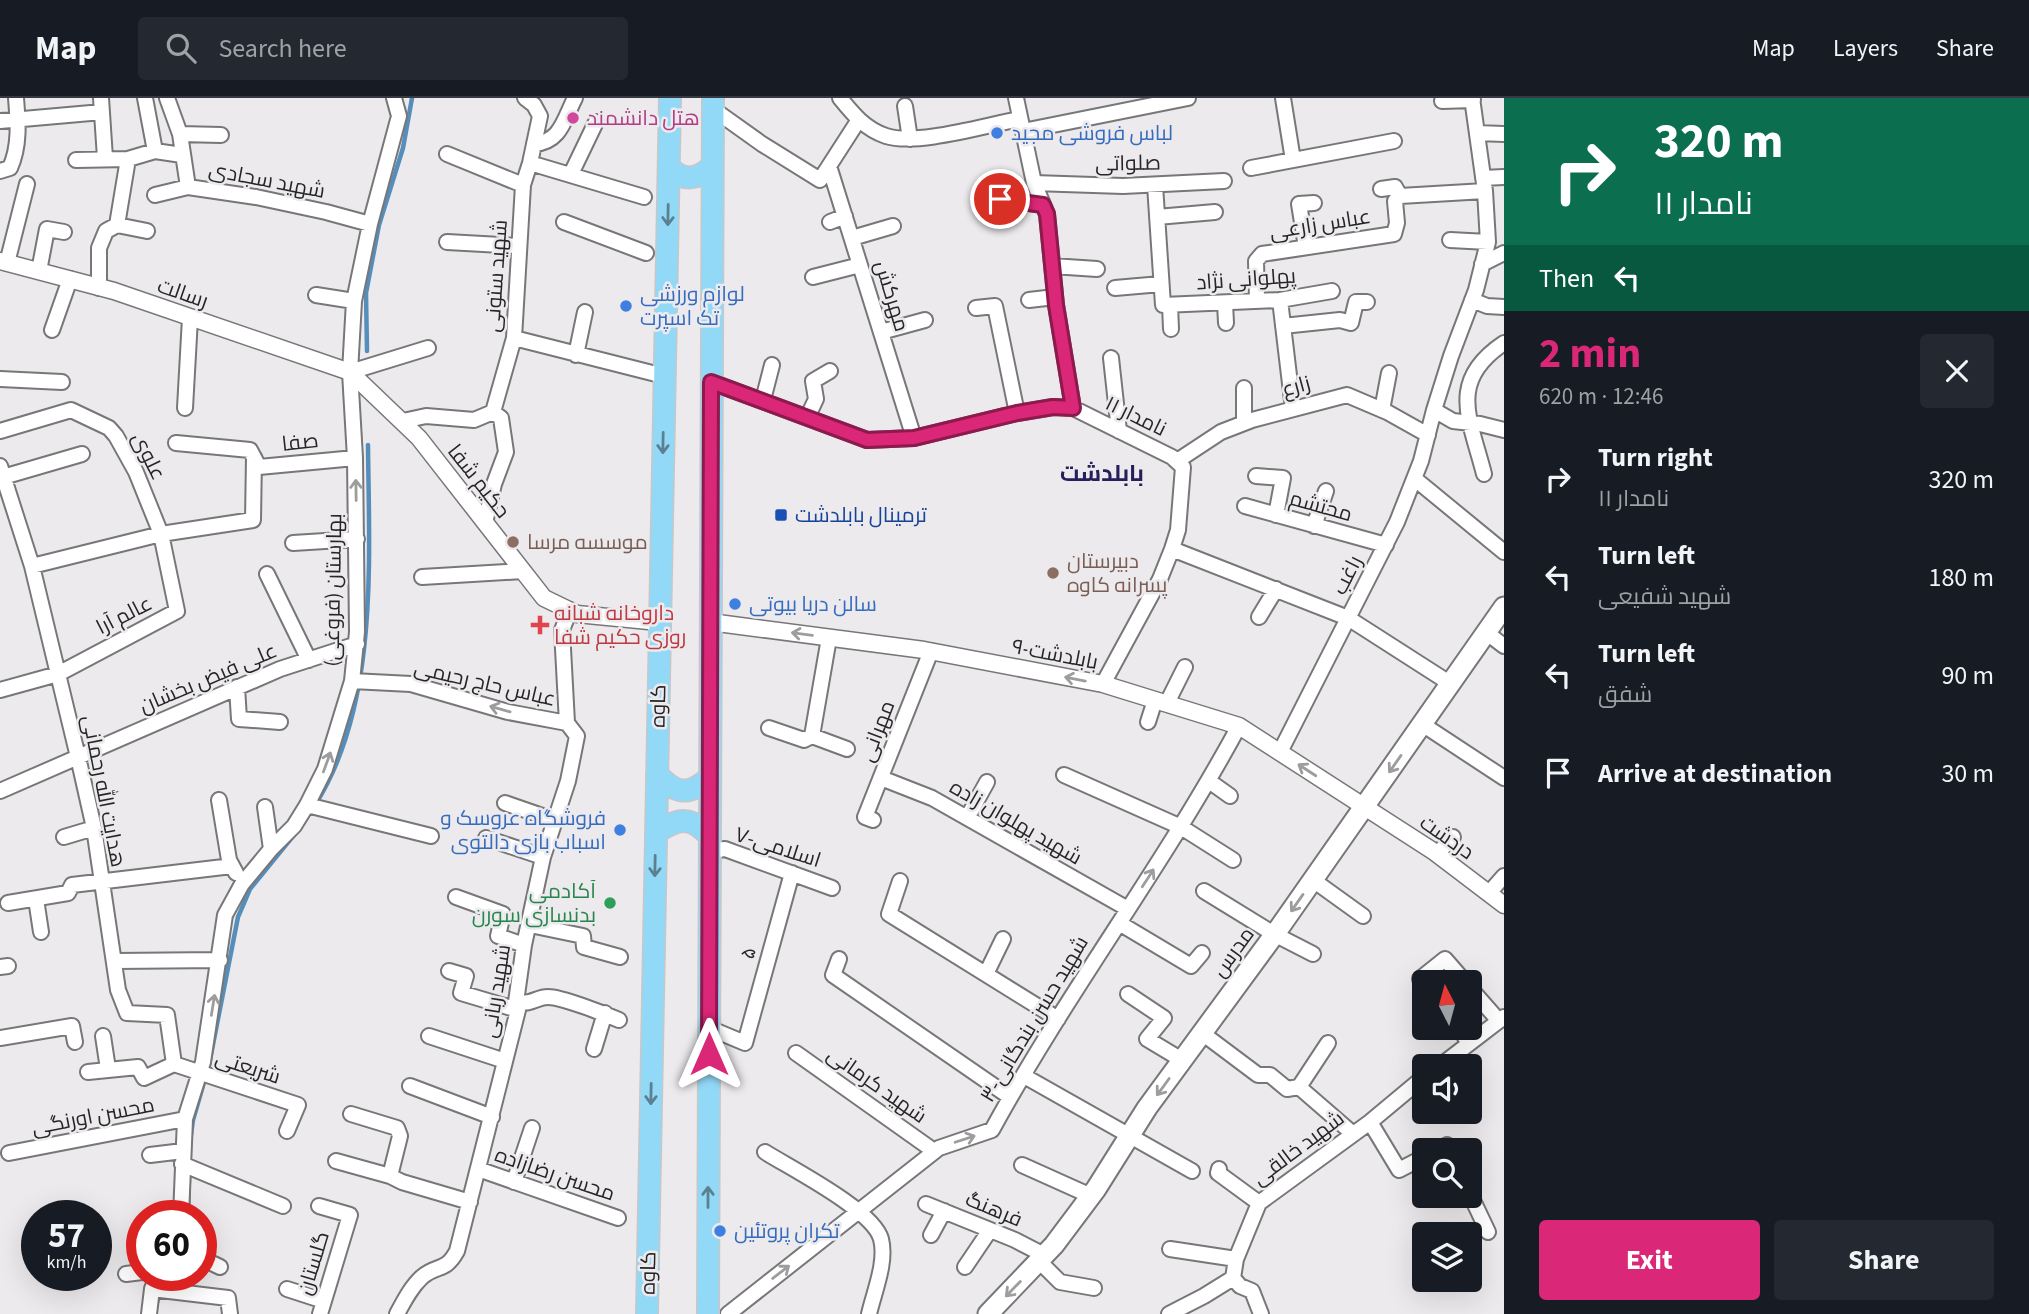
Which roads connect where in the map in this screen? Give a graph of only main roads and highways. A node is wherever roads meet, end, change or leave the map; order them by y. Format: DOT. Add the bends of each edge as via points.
graph roads {
  1 [pos="669,104"];
  2 [pos="713,104"];
  3 [pos="669,166"];
  4 [pos="712,166"];
  5 [pos="1504,607"];
  6 [pos="657,774"];
  7 [pos="710,777"];
  8 [pos="656,834"];
  9 [pos="710,844"];
  10 [pos="648,1314"];
  11 [pos="708,1314"];
  12 [pos="988,1314"];
  1 -- 3 [label="main road, کاوه"];
  2 -- 4 [label="main road"];
  3 -- 4 [label="main road" via="681,177 690,178 700,177"];
  3 -- 6 [label="main road, کاوه, one-way"];
  4 -- 7 [label="main road"];
  5 -- 12 [label="main road, مدرس, one-way" via="1182,1060 1091,1196"];
  6 -- 7 [label="main road" via="669,788 683,791 698,788"];
  6 -- 8 [label="main road, کاوه"];
  7 -- 9 [label="main road"];
  8 -- 9 [label="main road" via="679,821 692,822 701,826"];
  8 -- 10 [label="main road, کاوه, one-way"];
  11 -- 9 [label="main road, one-way"];
}
